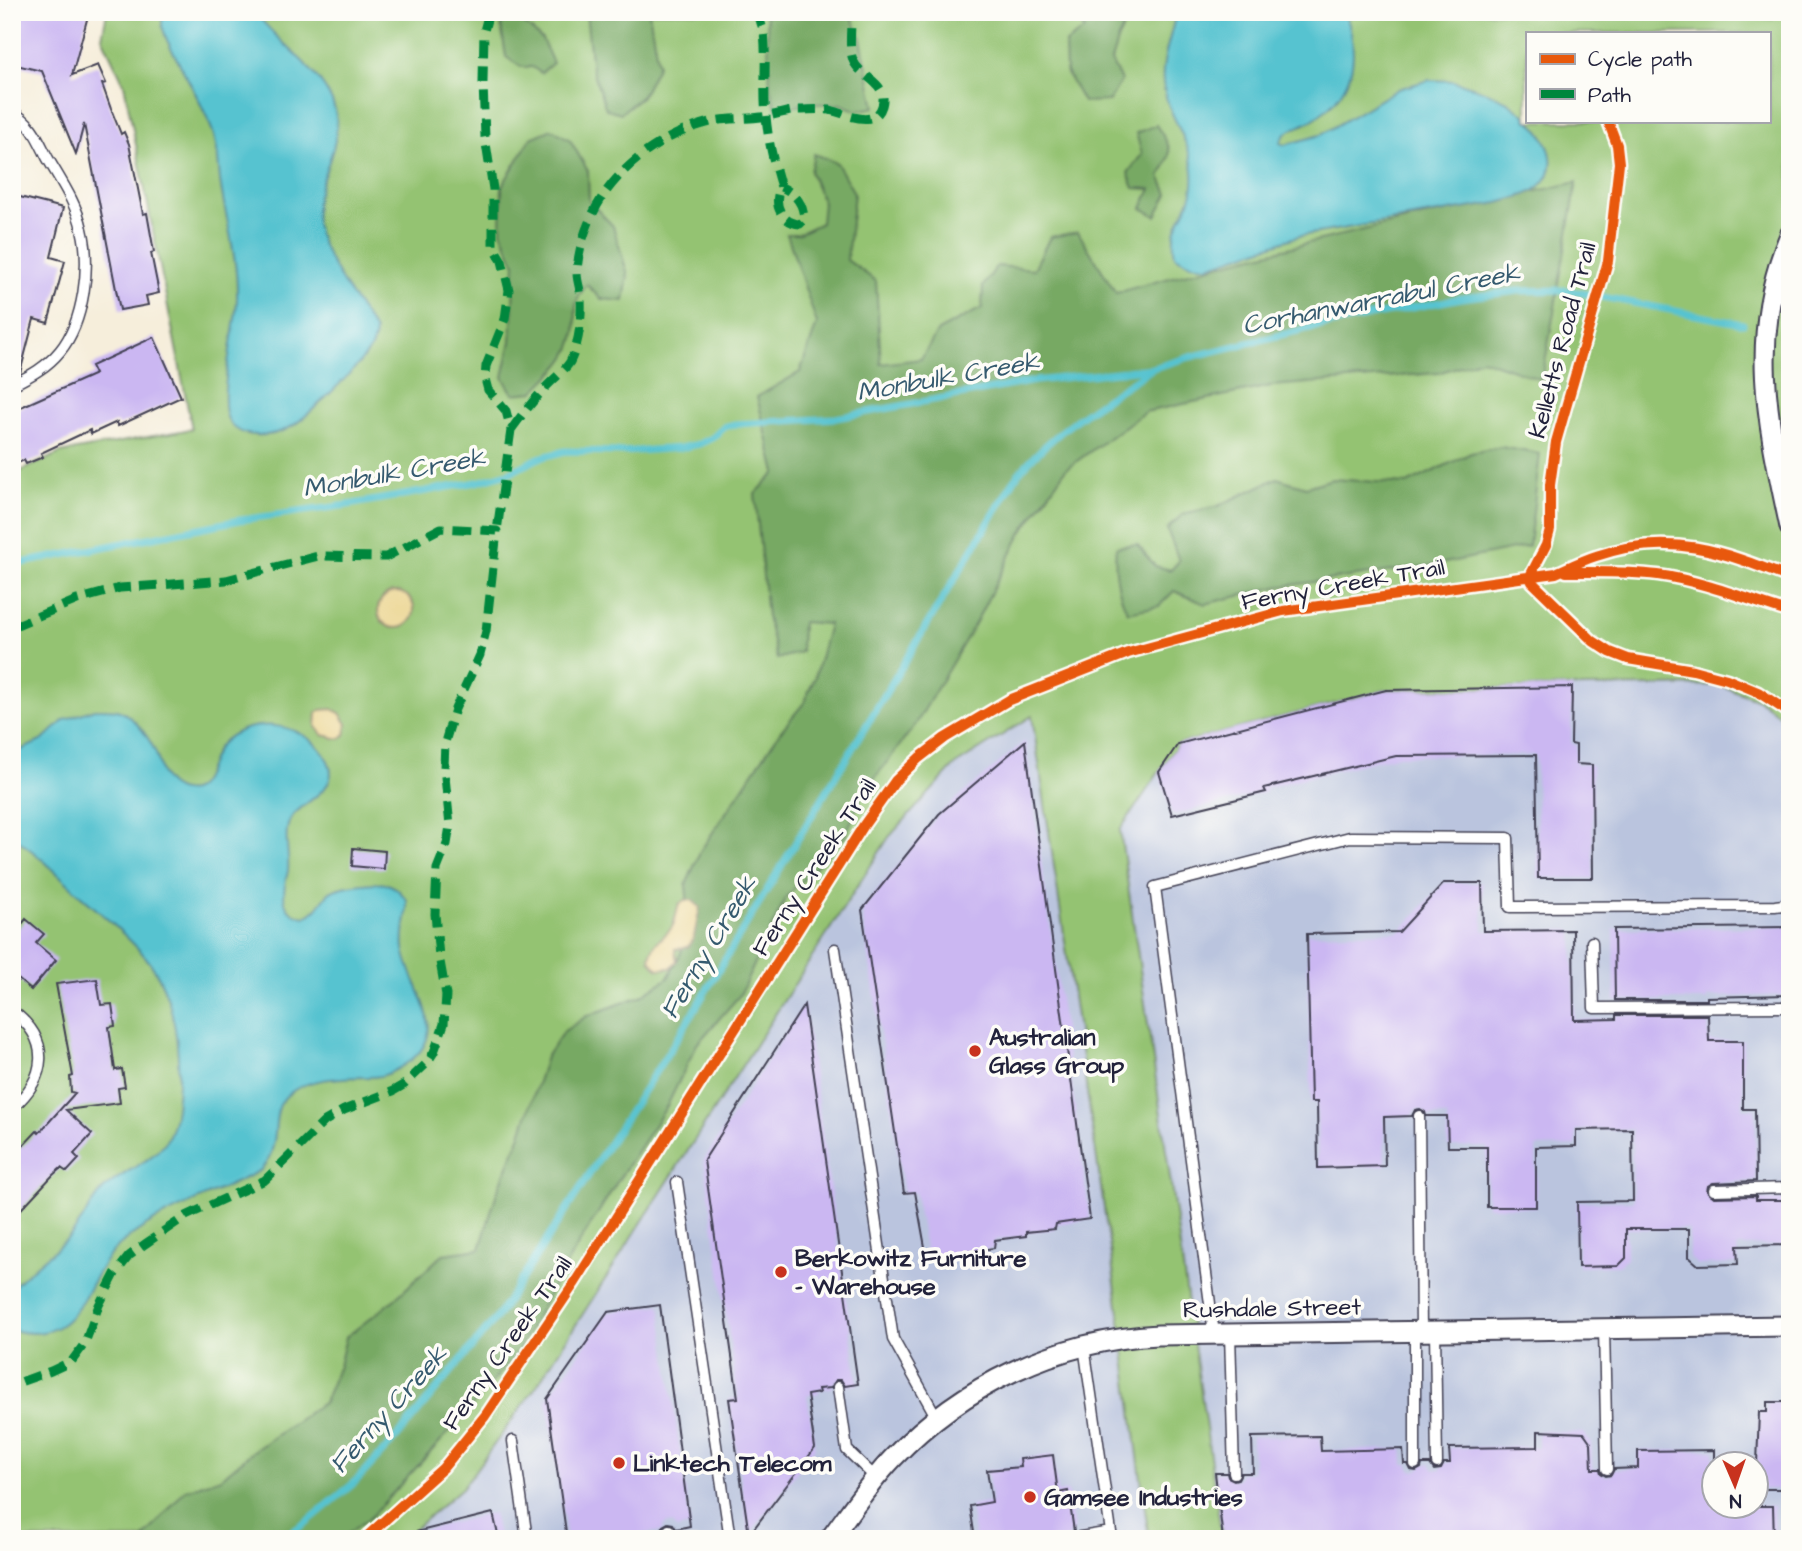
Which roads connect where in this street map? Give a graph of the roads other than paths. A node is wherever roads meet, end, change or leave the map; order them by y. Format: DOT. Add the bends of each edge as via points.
graph roads {
  1 [pos="12,112"];
  2 [pos="1790,235"];
  3 [pos="12,385"];
  4 [pos="1790,527"];
  5 [pos="1790,904"];
  6 [pos="1592,942"];
  7 [pos="835,950"];
  8 [pos="1790,1007"];
  9 [pos="12,1011"];
  10 [pos="12,1108"];
  11 [pos="1419,1116"];
  12 [pos="677,1182"];
  13 [pos="1790,1188"];
  14 [pos="1714,1190"];
  15 [pos="1790,1326"];
  16 [pos="1604,1328"];
  17 [pos="1424,1331"];
  18 [pos="1222,1334"];
  19 [pos="1084,1346"];
  20 [pos="838,1387"];
  21 [pos="937,1418"];
  22 [pos="513,1441"];
  23 [pos="1437,1463"];
  24 [pos="1415,1464"];
  25 [pos="1607,1469"];
  26 [pos="1234,1473"];
  27 [pos="876,1478"];
  28 [pos="1111,1535"];
  29 [pos="1075,1538"];
  30 [pos="527,1539"];
  31 [pos="730,1539"];
  32 [pos="830,1539"];
  1 -- 3 [label="lane" via="36,132 67,190 82,226 87,264 70,336 46,365"];
  2 -- 4 [label="street" via="1774,283 1764,373 1767,412"];
  5 -- 18 [label="lane" via="1510,907 1508,838 1350,837 1155,887"];
  6 -- 8 [label="lane" via="1594,1008"];
  7 -- 21 [label="lane" via="893,1339"];
  9 -- 10 [label="lane" via="32,1030 40,1058 35,1083"];
  11 -- 17 [label="lane"];
  12 -- 31 [label="lane"];
  13 -- 14 [label="lane"];
  15 -- 16 [label="street, Rushdale Street"];
  16 -- 17 [label="street, Rushdale Street"];
  16 -- 25 [label="lane"];
  17 -- 18 [label="street, Rushdale Street"];
  17 -- 23 [label="lane"];
  17 -- 24 [label="lane"];
  18 -- 19 [label="street, Rushdale Street" via="1139,1336"];
  18 -- 26 [label="lane"];
  19 -- 21 [label="street, Rushdale Street" via="1006,1374"];
  19 -- 28 [label="lane"];
  20 -- 27 [label="lane" via="847,1450"];
  21 -- 27 [label="street, Rushdale Street"];
  22 -- 30 [label="lane"];
  27 -- 32 [label="street, Rushdale Street"];
  28 -- 29 [label="lane"];
}
